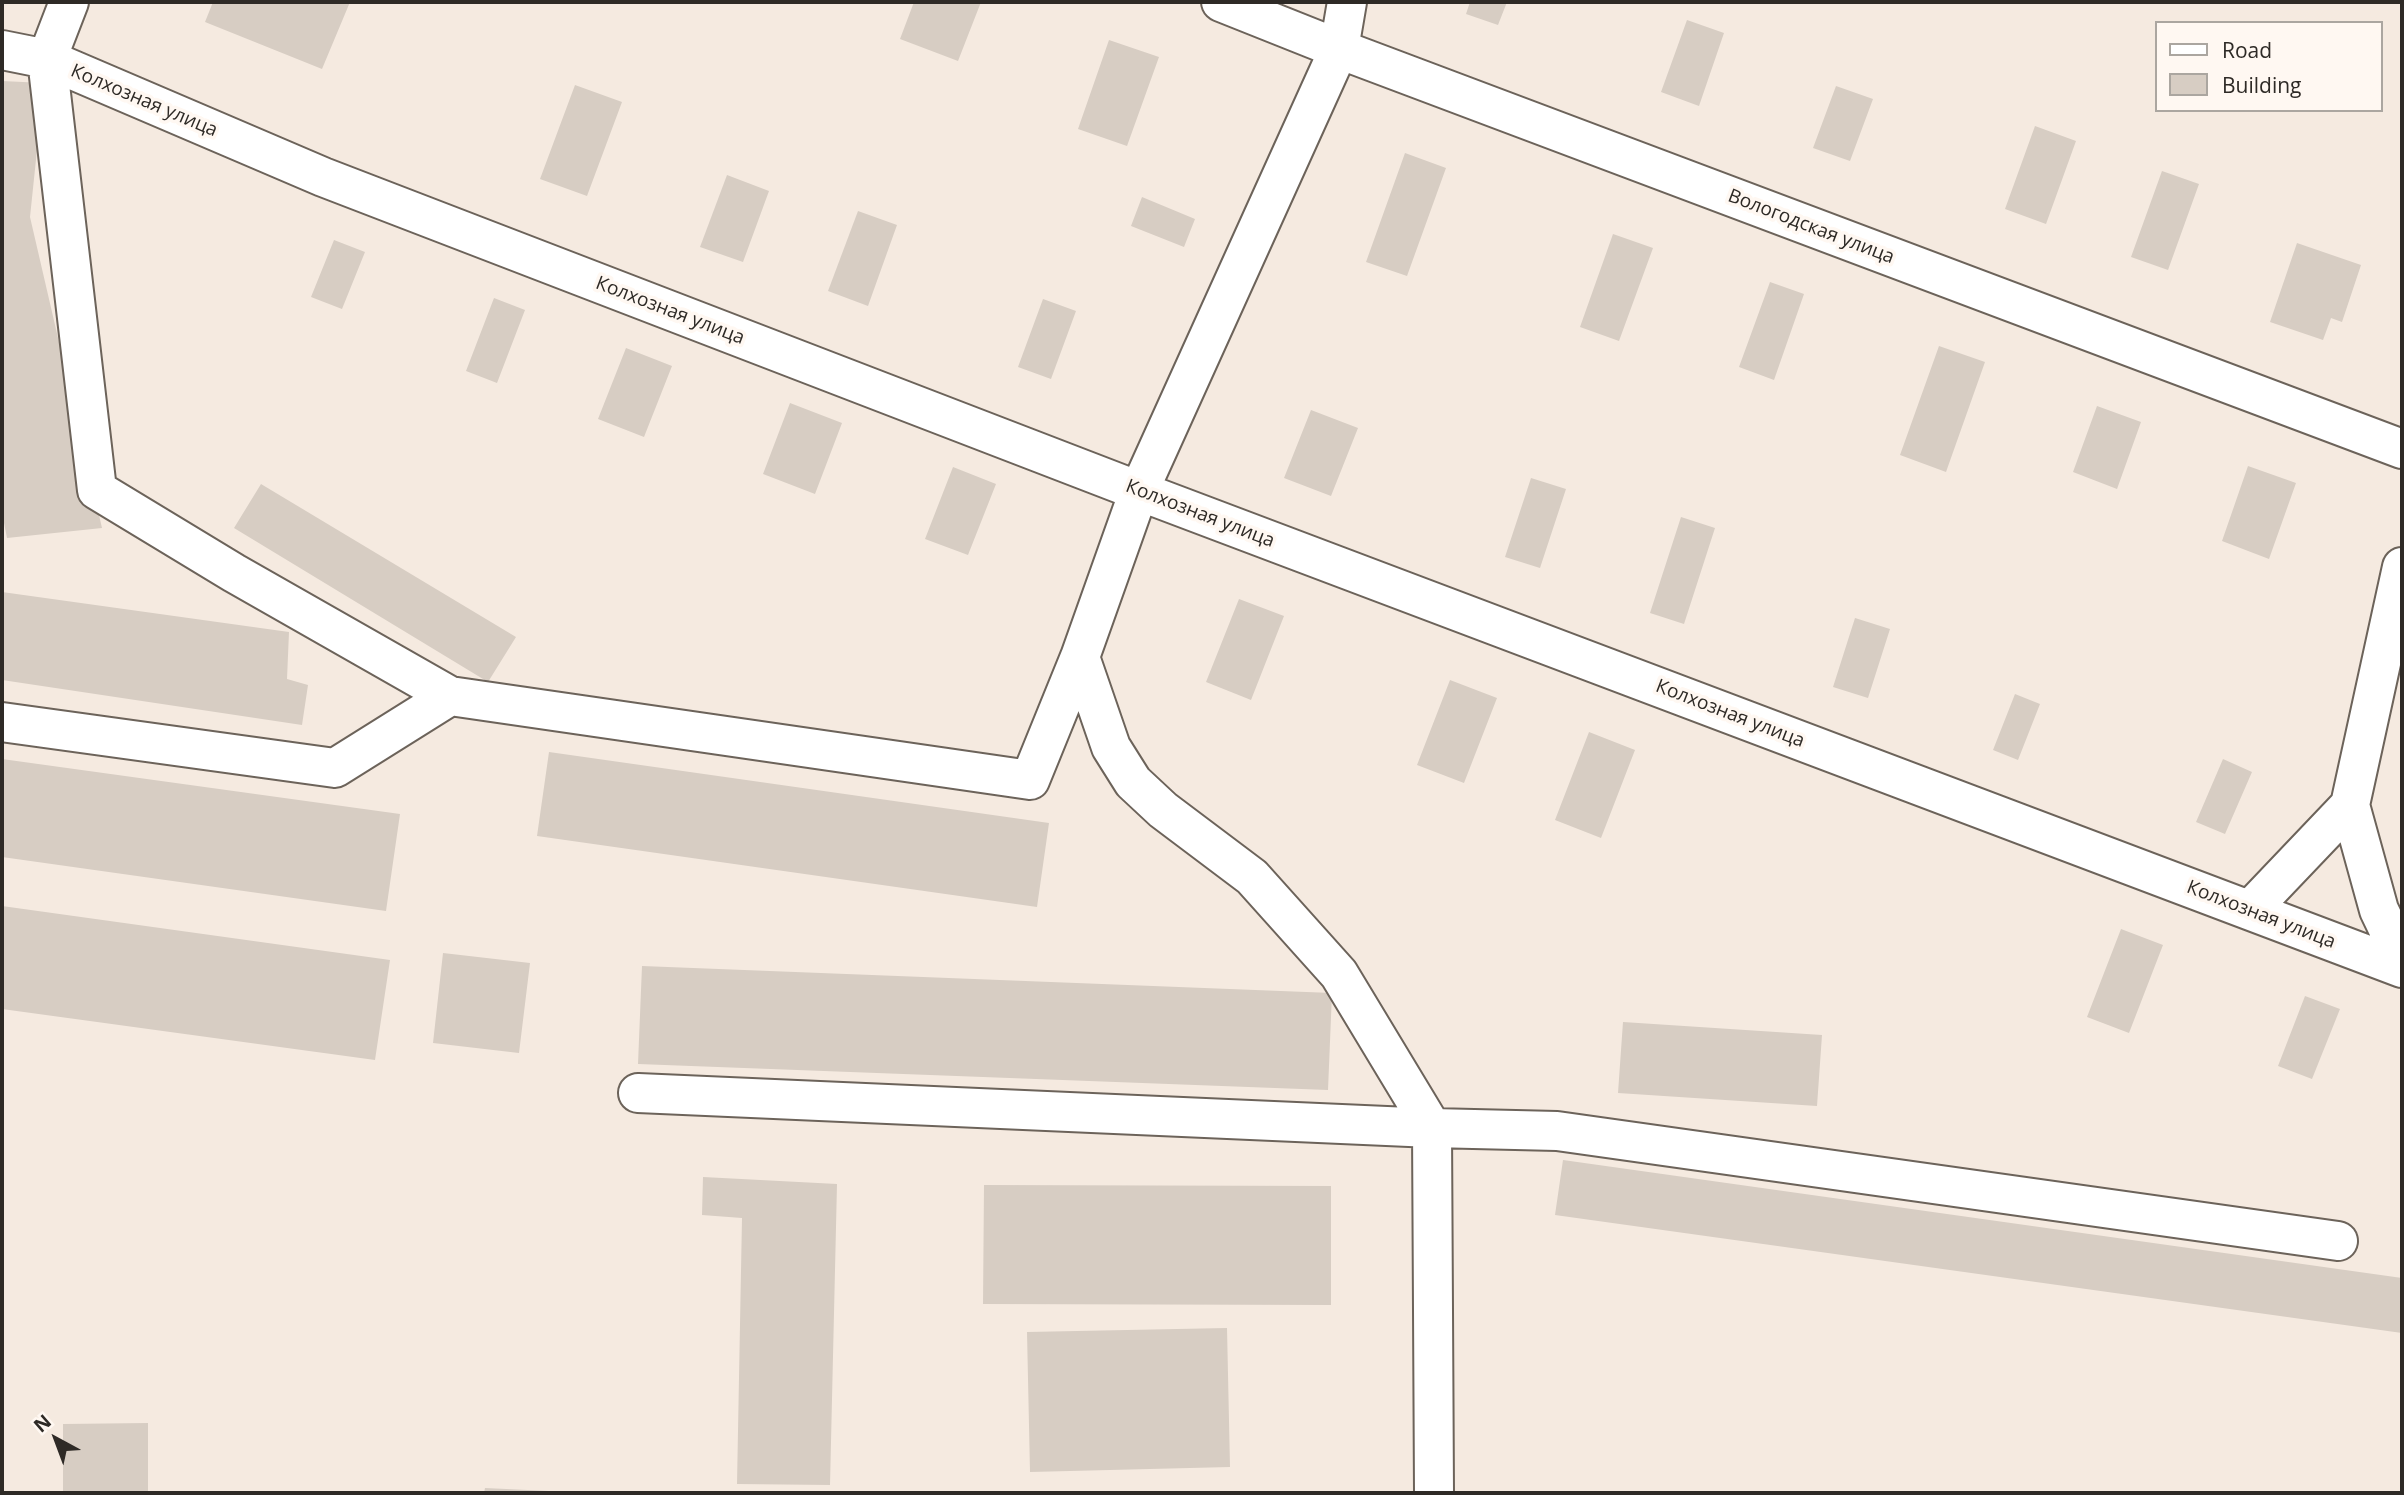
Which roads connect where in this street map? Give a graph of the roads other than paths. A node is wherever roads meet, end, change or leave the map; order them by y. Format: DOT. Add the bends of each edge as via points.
graph roads {
  1 [pos="69,2"];
  2 [pos="1221,2"];
  3 [pos="1347,2"];
  4 [pos="2,50"];
  5 [pos="1339,50"];
  6 [pos="47,59"];
  7 [pos="2402,449"];
  8 [pos="1139,491"];
  9 [pos="2402,568"];
  10 [pos="1080,657"];
  11 [pos="450,696"];
  12 [pos="2,722"];
  13 [pos="2350,805"];
  14 [pos="2249,911"];
  15 [pos="2402,958"];
  16 [pos="2402,968"];
  17 [pos="638,1093"];
  18 [pos="1432,1128"];
  19 [pos="2338,1241"];
  20 [pos="1434,1493"];
  1 -- 6 [label="street"];
  2 -- 5 [label="street, Вологодская улица"];
  3 -- 5 [label="street"];
  4 -- 6 [label="street, Колхозная улица"];
  5 -- 7 [label="street, Вологодская улица"];
  5 -- 8 [label="street"];
  6 -- 8 [label="street, Колхозная улица" via="336,182"];
  6 -- 11 [label="street" via="97,491"];
  8 -- 10 [label="street"];
  8 -- 14 [label="street, Колхозная улица"];
  9 -- 13 [label="street"];
  10 -- 11 [label="street" via="1030,780"];
  10 -- 18 [label="street" via="1111,747 1133,782 1252,877 1339,974"];
  11 -- 12 [label="street" via="335,768"];
  13 -- 14 [label="street"];
  13 -- 15 [label="street" via="2379,910"];
  14 -- 16 [label="street, Колхозная улица"];
  17 -- 18 [label="street"];
  18 -- 19 [label="street" via="1557,1131"];
  18 -- 20 [label="street"];
}
